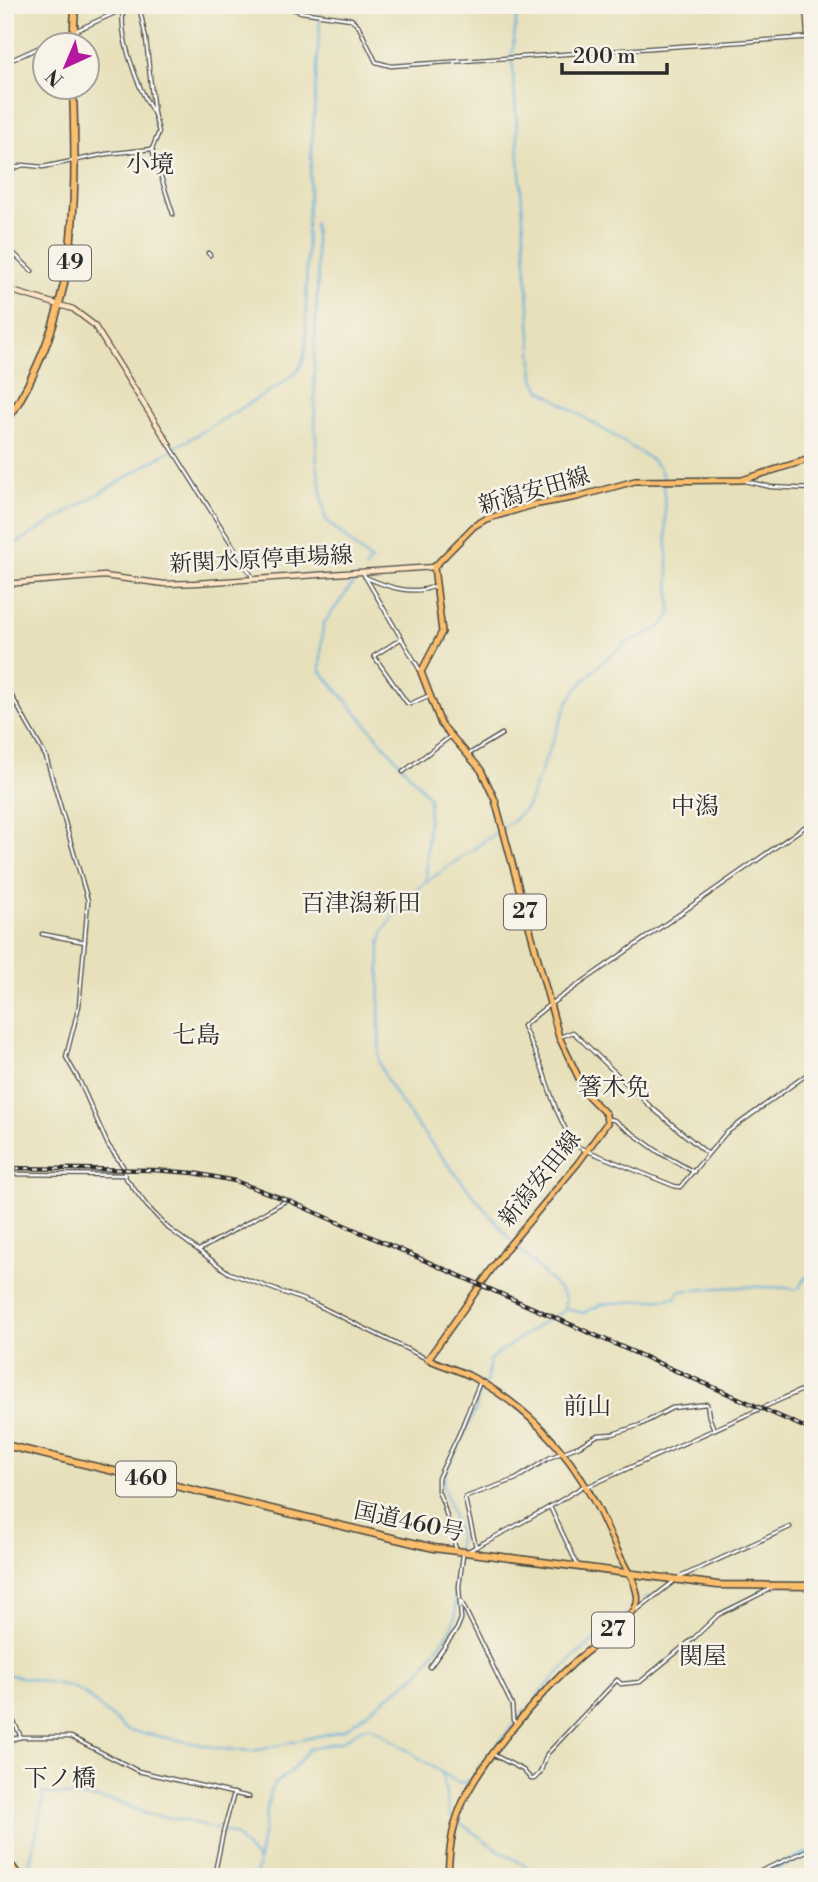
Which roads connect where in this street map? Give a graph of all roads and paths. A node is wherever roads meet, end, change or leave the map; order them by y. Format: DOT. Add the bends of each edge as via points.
graph roads {
  1 [pos="75,5"];
  2 [pos="124,5"];
  3 [pos="280,5"];
  4 [pos="806,5"];
  5 [pos="122,10"];
  6 [pos="74,32"];
  7 [pos="810,38"];
  8 [pos="32,51"];
  9 [pos="5,63"];
  10 [pos="74,102"];
  11 [pos="813,108"];
  12 [pos="154,114"];
  13 [pos="152,149"];
  14 [pos="75,160"];
  15 [pos="5,172"];
  16 [pos="173,214"];
  17 [pos="5,245"];
  18 [pos="32,271"];
  19 [pos="5,289"];
  20 [pos="59,304"];
  21 [pos="5,425"];
  22 [pos="169,444"];
  23 [pos="813,458"];
  24 [pos="742,480"];
  25 [pos="813,489"];
  26 [pos="434,567"];
  27 [pos="364,575"];
  28 [pos="254,579"];
  29 [pos="5,584"];
  30 [pos="435,586"];
  31 [pos="402,638"];
  32 [pos="421,672"];
  33 [pos="5,684"];
  34 [pos="431,694"];
  35 [pos="502,734"];
  36 [pos="452,736"];
  37 [pos="469,754"];
  38 [pos="405,771"];
  39 [pos="813,821"];
  40 [pos="42,934"];
  41 [pos="85,942"];
  42 [pos="549,1006"];
  43 [pos="559,1037"];
  44 [pos="813,1070"];
  45 [pos="607,1119"];
  46 [pos="587,1151"];
  47 [pos="708,1154"];
  48 [pos="694,1172"];
  49 [pos="5,1174"];
  50 [pos="124,1175"];
  51 [pos="287,1200"];
  52 [pos="199,1250"];
  53 [pos="428,1359"];
  54 [pos="480,1382"];
  55 [pos="813,1385"];
  56 [pos="714,1429"];
  57 [pos="5,1445"];
  58 [pos="562,1453"];
  59 [pos="585,1485"];
  60 [pos="550,1507"];
  61 [pos="790,1527"];
  62 [pos="476,1546"];
  63 [pos="461,1551"];
  64 [pos="579,1567"];
  65 [pos="629,1573"];
  66 [pos="674,1581"];
  67 [pos="813,1586"];
  68 [pos="775,1587"];
  69 [pos="459,1599"];
  70 [pos="634,1611"];
  71 [pos="430,1667"];
  72 [pos="5,1703"];
  73 [pos="517,1724"];
  74 [pos="21,1737"];
  75 [pos="5,1741"];
  76 [pos="494,1755"];
  77 [pos="234,1793"];
  78 [pos="249,1797"];
  79 [pos="813,1849"];
  80 [pos="5,1858"];
  81 [pos="20,1877"];
  82 [pos="214,1877"];
  83 [pos="448,1877"];
  84 [pos="747,1877"];
  1 -- 6 [label="highway"];
  2 -- 5 [label="street"];
  3 -- 7 [label="street" via="355,21 376,62 383,65"];
  4 -- 7 [label="main road"];
  5 -- 6 [label="street"];
  5 -- 12 [label="street" via="132,70"];
  5 -- 12 [label="street" via="140,10"];
  7 -- 11 [label="main road"];
  8 -- 9 [label="street"];
  10 -- 14 [label="highway, 49"];
  12 -- 13 [label="street" via="159,132"];
  13 -- 14 [label="street"];
  13 -- 16 [label="street"];
  14 -- 15 [label="street" via="43,167 23,165"];
  14 -- 20 [label="highway, 49" via="72,244"];
  17 -- 18 [label="street"];
  19 -- 20 [label="main road"];
  20 -- 21 [label="highway, 49" via="40,362"];
  20 -- 22 [label="main road" via="97,329"];
  22 -- 28 [label="street"];
  23 -- 24 [label="main road, 新潟安田線"];
  24 -- 25 [label="street"];
  24 -- 26 [label="main road, 新潟安田線" via="624,483 533,505 486,519"];
  26 -- 27 [label="main road, 新関水原停車場線"];
  26 -- 30 [label="main road"];
  27 -- 28 [label="main road, 新関水原停車場線"];
  27 -- 30 [label="street" via="410,590"];
  27 -- 31 [label="street"];
  28 -- 29 [label="main road, 新関水原停車場線" via="165,583 104,576"];
  30 -- 32 [label="main road" via="442,636"];
  31 -- 32 [label="street"];
  31 -- 34 [label="street" via="374,656 407,703"];
  32 -- 34 [label="main road, 新潟安田線 / 27"];
  33 -- 41 [label="street" via="38,741 55,784 88,901"];
  34 -- 36 [label="main road, 新潟安田線 / 27" via="438,717"];
  35 -- 37 [label="street"];
  36 -- 37 [label="main road, 新潟安田線 / 27"];
  36 -- 38 [label="street"];
  37 -- 42 [label="main road, 新潟安田線 / 27" via="481,770 500,816"];
  39 -- 42 [label="street"];
  40 -- 41 [label="street"];
  41 -- 50 [label="street" via="79,1006 66,1057"];
  42 -- 43 [label="main road, 新潟安田線 / 27"];
  42 -- 46 [label="street" via="524,1029 570,1141"];
  43 -- 45 [label="main road, 新潟安田線 / 27" via="587,1095"];
  43 -- 47 [label="street" via="573,1032"];
  44 -- 47 [label="street" via="732,1128"];
  45 -- 46 [label="main road, 新潟安田線"];
  45 -- 48 [label="street"];
  46 -- 48 [label="street" via="674,1186 680,1187"];
  46 -- 53 [label="main road, 新潟安田線" via="512,1241"];
  47 -- 48 [label="street"];
  49 -- 50 [label="street"];
  50 -- 52 [label="street" via="167,1228"];
  51 -- 52 [label="street"];
  52 -- 53 [label="street" via="235,1275 315,1304"];
  53 -- 54 [label="main road, 27"];
  54 -- 58 [label="main road, 27" via="532,1419"];
  54 -- 63 [label="street" via="438,1478 438,1491"];
  55 -- 56 [label="street"];
  56 -- 58 [label="street" via="707,1404 672,1408 640,1425 598,1435"];
  56 -- 59 [label="street"];
  57 -- 63 [label="highway, 国道460号 / 460"];
  58 -- 59 [label="main road, 27"];
  58 -- 62 [label="street" via="516,1479 466,1497"];
  59 -- 60 [label="street"];
  59 -- 65 [label="main road, 27"];
  60 -- 62 [label="street"];
  60 -- 64 [label="street"];
  61 -- 66 [label="street"];
  62 -- 63 [label="street"];
  63 -- 64 [label="highway, 国道460号 / 460"];
  63 -- 69 [label="street"];
  64 -- 65 [label="highway, 国道460号 / 460"];
  65 -- 66 [label="highway, 国道460号 / 460"];
  65 -- 70 [label="main road, 27" via="638,1595"];
  66 -- 68 [label="highway, 国道460号 / 460"];
  66 -- 70 [label="street"];
  67 -- 68 [label="highway, 国道460号 / 460"];
  68 -- 76 [label="street" via="718,1615 640,1682 617,1681 547,1754 534,1779"];
  69 -- 71 [label="street" via="457,1629"];
  69 -- 73 [label="street"];
  70 -- 73 [label="main road, 27" via="576,1660"];
  72 -- 74 [label="street"];
  73 -- 76 [label="main road, 27"];
  74 -- 75 [label="street"];
  74 -- 77 [label="street" via="71,1737 138,1771"];
  76 -- 83 [label="main road, 27" via="460,1810 449,1851"];
  77 -- 78 [label="street"];
  77 -- 82 [label="street"];
  79 -- 84 [label="street"];
  80 -- 81 [label="highway"];
}
